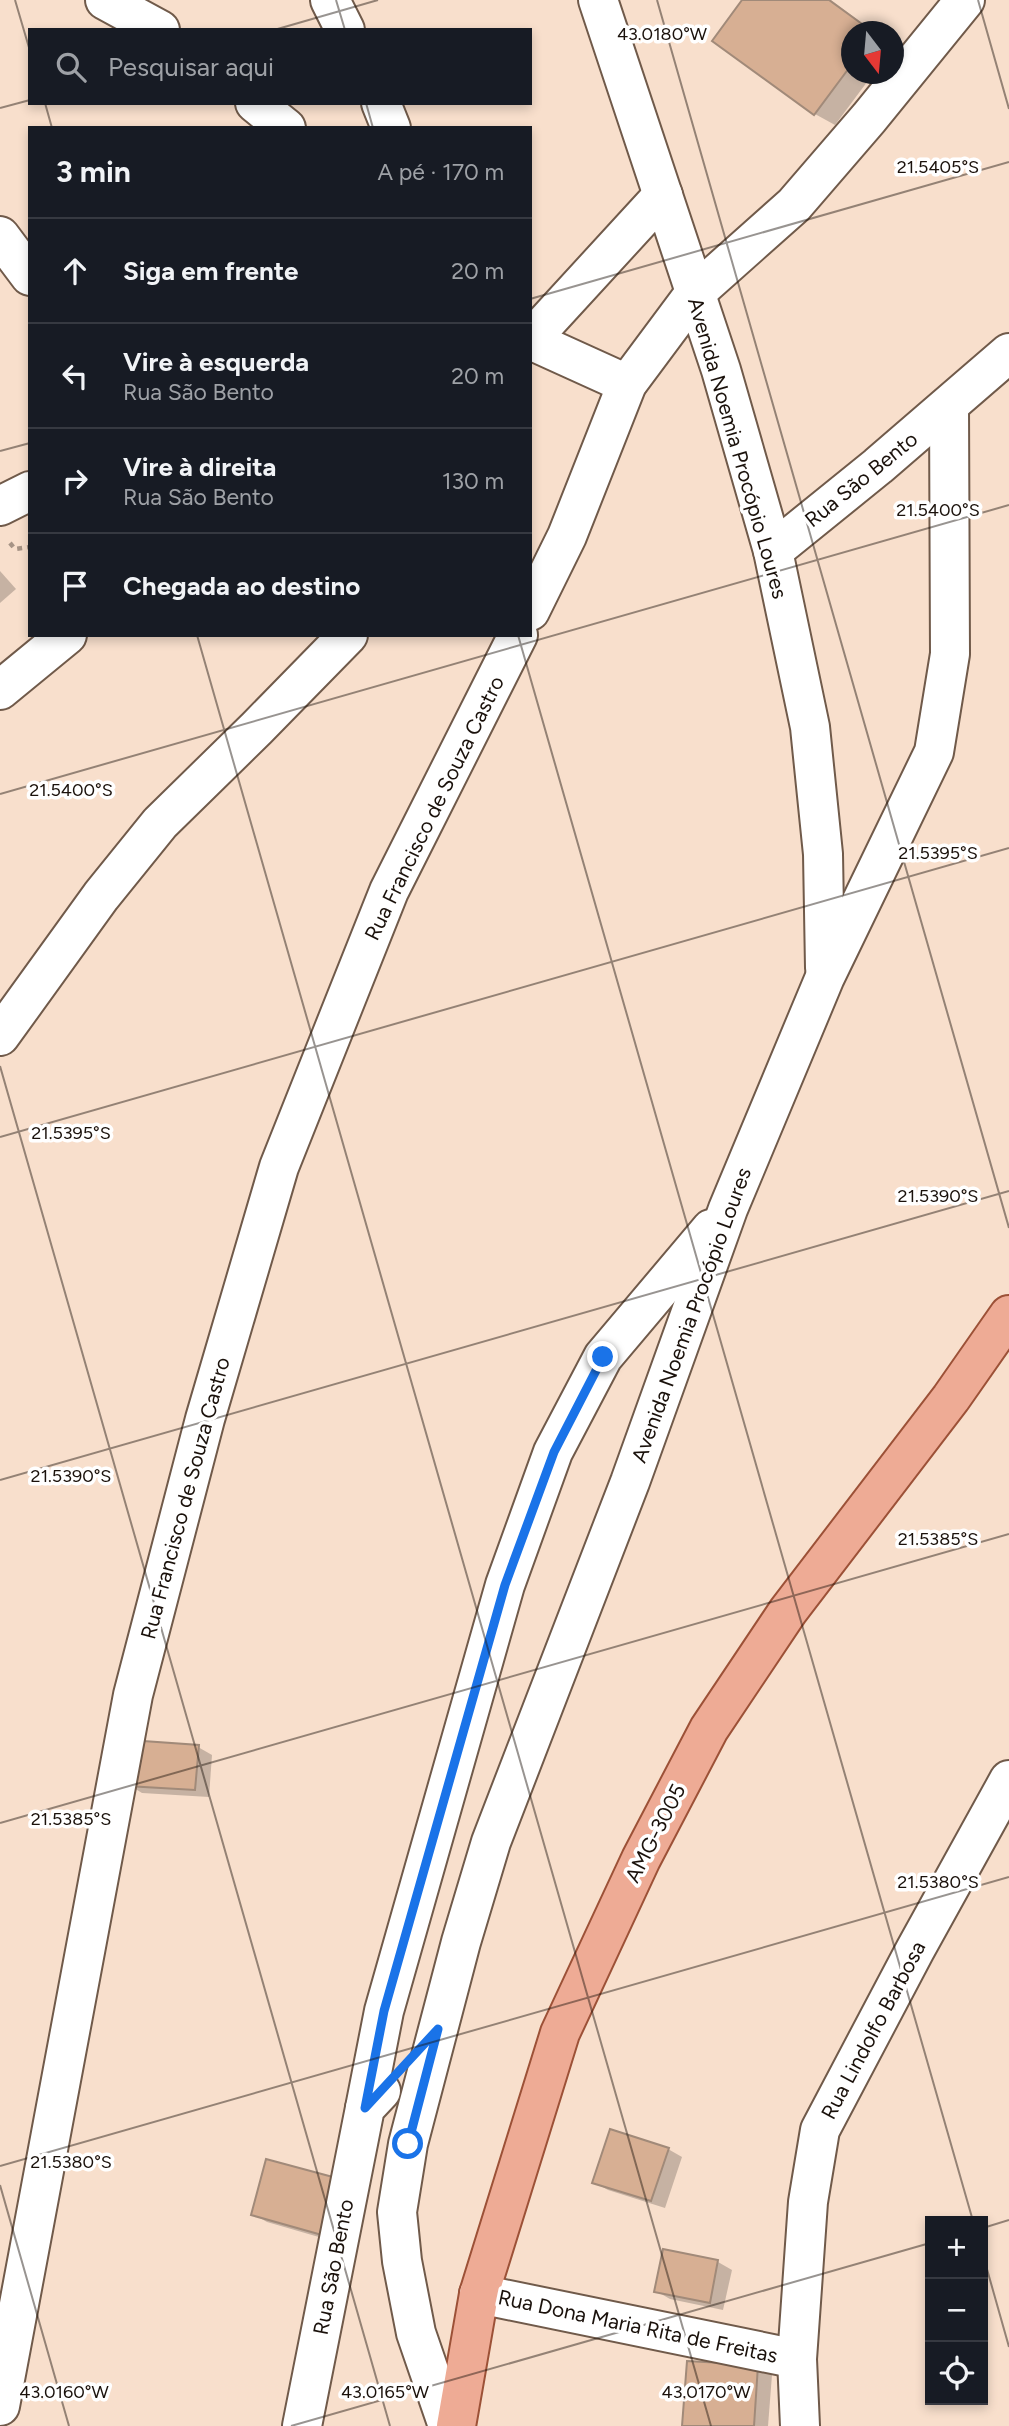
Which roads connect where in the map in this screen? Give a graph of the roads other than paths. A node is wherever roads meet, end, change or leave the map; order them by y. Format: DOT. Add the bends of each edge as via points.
graph roads {
  1 [pos="105,0"];
  2 [pos="331,0"];
  3 [pos="598,0"];
  4 [pos="965,0"];
  5 [pos="156,28"];
  6 [pos="344,28"];
  7 [pos="257,105"];
  8 [pos="382,105"];
  9 [pos="284,126"];
  10 [pos="390,126"];
  11 [pos="663,195"];
  12 [pos="0,236"];
  13 [pos="28,273"];
  14 [pos="694,294"];
  15 [pos="532,338"];
  16 [pos="532,341"];
  17 [pos="1009,353"];
  18 [pos="627,384"];
  19 [pos="949,407"];
  20 [pos="28,492"];
  21 [pos="0,506"];
  22 [pos="773,551"];
  23 [pos="532,607"];
  24 [pos="65,637"];
  25 [pos="346,637"];
  26 [pos="517,637"];
  27 [pos="0,690"];
  28 [pos="825,977"];
  29 [pos="0,1036"];
  30 [pos="728,1209"];
  31 [pos="1009,1315"];
  32 [pos="1009,1780"];
  33 [pos="438,2029"];
  34 [pos="365,2108"];
  35 [pos="479,2294"];
  36 [pos="797,2358"];
  37 [pos="2,2384"];
  38 [pos="302,2426"];
  39 [pos="448,2426"];
  40 [pos="456,2426"];
  41 [pos="800,2426"];
  1 -- 5 [label="street"];
  2 -- 6 [label="street"];
  3 -- 11 [label="street, Avenida Noemia Procópio Loures"];
  4 -- 14 [label="street" via="794,205"];
  7 -- 9 [label="street"];
  8 -- 10 [label="street"];
  11 -- 14 [label="street, Avenida Noemia Procópio Loures"];
  11 -- 15 [label="street"];
  12 -- 13 [label="street"];
  14 -- 18 [label="street"];
  14 -- 22 [label="street, Avenida Noemia Procópio Loures"];
  16 -- 18 [label="street"];
  17 -- 19 [label="street, Rua São Bento"];
  18 -- 23 [label="street" via="567,536"];
  19 -- 22 [label="street, Rua São Bento"];
  19 -- 28 [label="street, Rua São Bento" via="950,654 934,752"];
  20 -- 21 [label="street"];
  22 -- 28 [label="street, Avenida Noemia Procópio Loures" via="810,727 823,854"];
  24 -- 27 [label="street"];
  25 -- 29 [label="street" via="160,822"];
  26 -- 37 [label="street, Rua Francisco de Souza Castro" via="389,891 279,1167 205,1419 133,1695"];
  28 -- 30 [label="street, Avenida Noemia Procópio Loures"];
  30 -- 33 [label="street, Avenida Noemia Procópio Loures" via="491,1842"];
  30 -- 34 [label="street, Rua São Bento" via="603,1357 554,1452 505,1585 384,2011"];
  31 -- 35 [label="main road, AMG-3005" via="788,1611 709,1729 641,1859 560,2033"];
  32 -- 36 [label="street, Rua Lindolfo Barbosa" via="820,2130 808,2202"];
  33 -- 34 [label="street"];
  33 -- 39 [label="street, Avenida Noemia Procópio Loures" via="408,2144 397,2212 416,2333"];
  34 -- 38 [label="street, Rua São Bento"];
  35 -- 36 [label="street, Rua Dona Maria Rita de Freitas"];
  35 -- 40 [label="main road, AMG-3005"];
  36 -- 41 [label="street, Rua Lindolfo Barbosa"];
}
